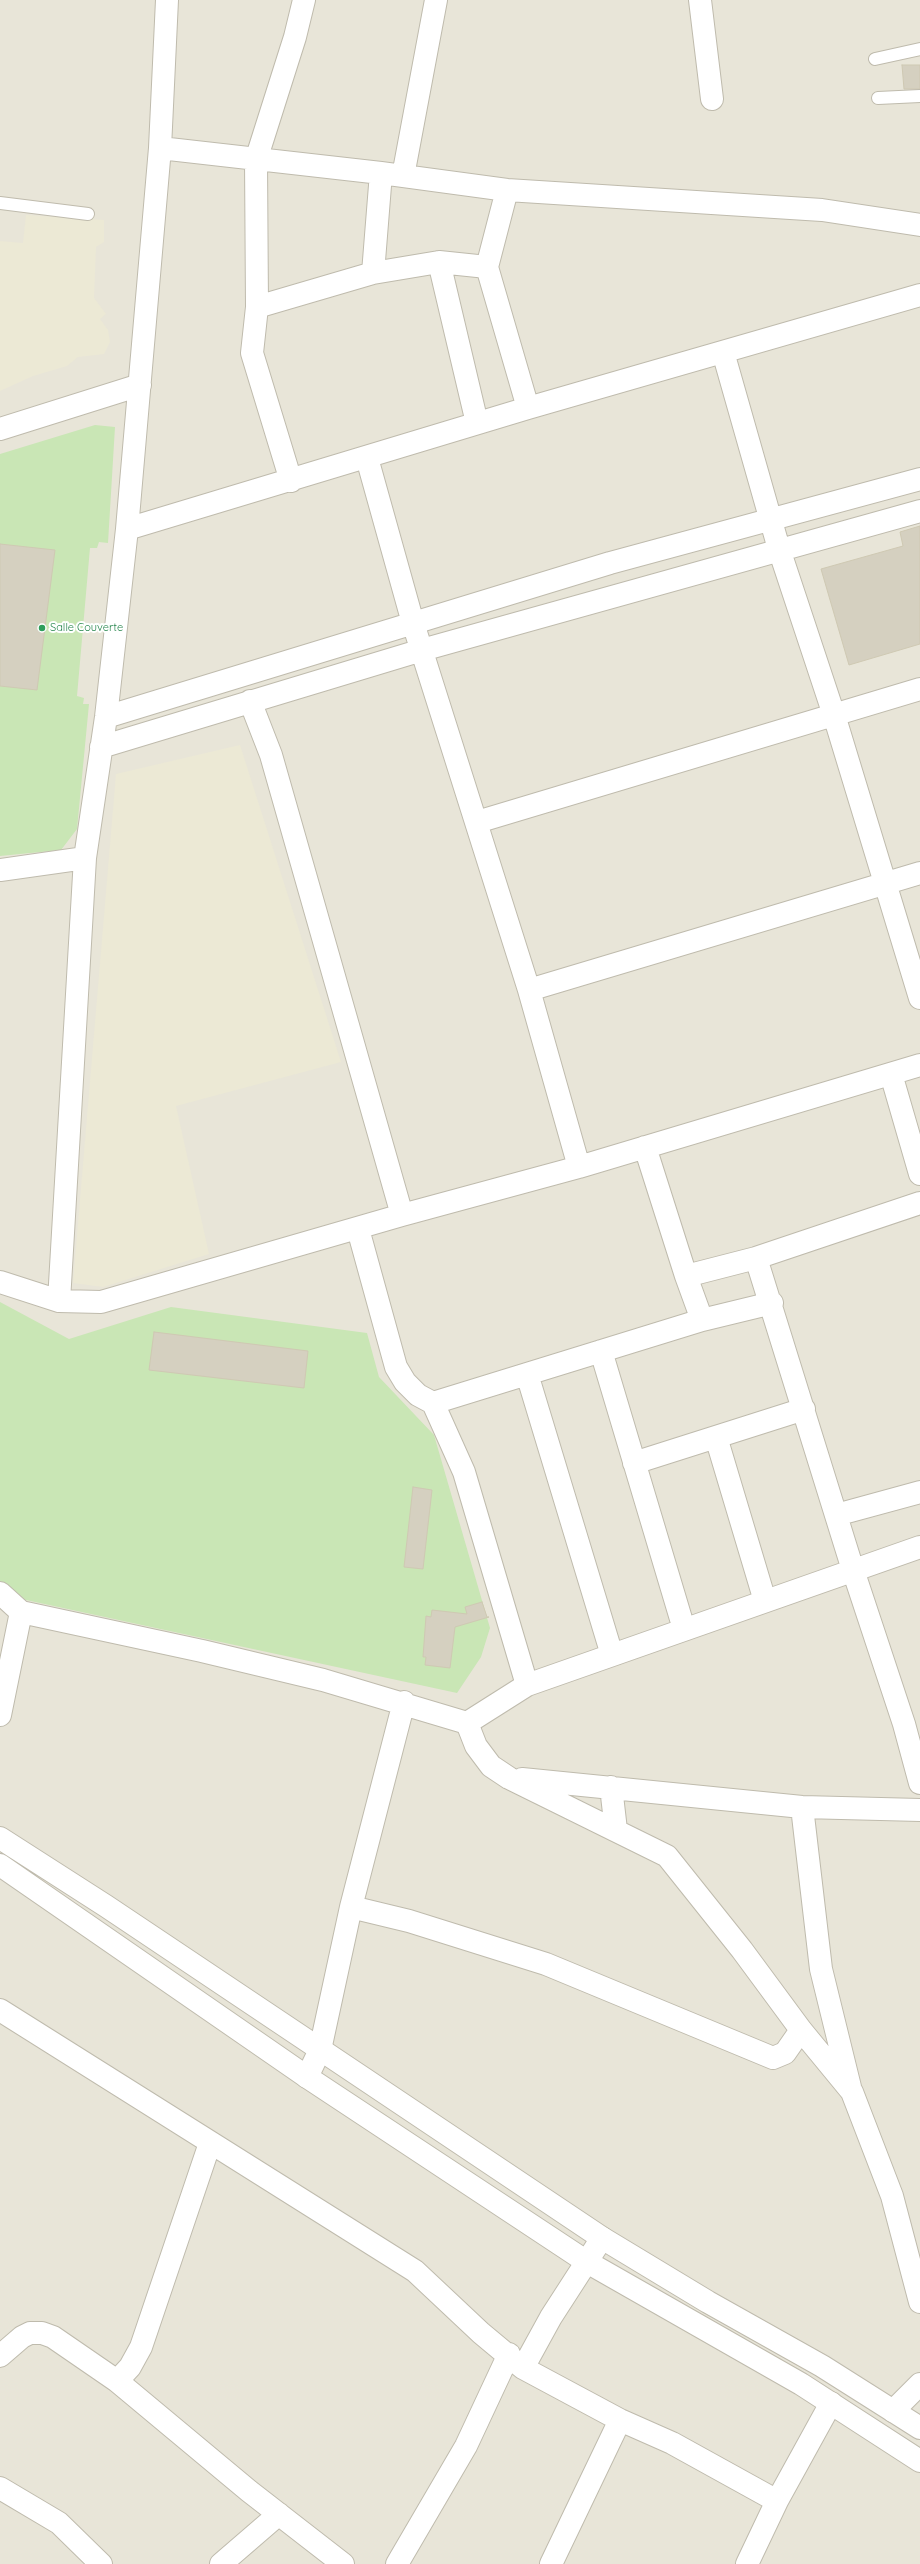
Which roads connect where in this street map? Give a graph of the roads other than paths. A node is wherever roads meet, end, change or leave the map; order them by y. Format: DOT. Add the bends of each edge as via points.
graph roads {
  1 [pos="166,0"];
  2 [pos="304,0"];
  3 [pos="436,0"];
  4 [pos="700,0"];
  5 [pos="920,49"];
  6 [pos="874,59"];
  7 [pos="920,96"];
  8 [pos="878,98"];
  9 [pos="712,99"];
  10 [pos="160,148"];
  11 [pos="256,160"];
  12 [pos="381,173"];
  13 [pos="403,176"];
  14 [pos="507,190"];
  15 [pos="0,203"];
  16 [pos="88,214"];
  17 [pos="920,224"];
  18 [pos="439,262"];
  19 [pos="488,267"];
  20 [pos="373,273"];
  21 [pos="920,295"];
  22 [pos="257,307"];
  23 [pos="723,352"];
  24 [pos="140,385"];
  25 [pos="528,408"];
  26 [pos="477,423"];
  27 [pos="0,429"];
  28 [pos="366,458"];
  29 [pos="920,479"];
  30 [pos="291,481"];
  31 [pos="920,511"];
  32 [pos="771,519"];
  33 [pos="127,530"];
  34 [pos="779,549"];
  35 [pos="413,623"];
  36 [pos="422,650"];
  37 [pos="920,689"];
  38 [pos="250,701"];
  39 [pos="834,715"];
  40 [pos="106,717"];
  41 [pos="101,747"];
  42 [pos="478,822"];
  43 [pos="85,858"];
  44 [pos="0,870"];
  45 [pos="920,873"];
  46 [pos="884,884"];
  47 [pos="529,990"];
  48 [pos="920,998"];
  49 [pos="920,1065"];
  50 [pos="891,1074"];
  51 [pos="645,1146"];
  52 [pos="579,1167"];
  53 [pos="920,1174"];
  54 [pos="920,1203"];
  55 [pos="402,1215"];
  56 [pos="358,1229"];
  57 [pos="756,1258"];
  58 [pos="686,1276"];
  59 [pos="0,1282"];
  60 [pos="59,1301"];
  61 [pos="772,1303"];
  62 [pos="702,1320"];
  63 [pos="601,1350"];
  64 [pos="527,1374"];
  65 [pos="433,1403"];
  66 [pos="804,1409"];
  67 [pos="716,1437"];
  68 [pos="634,1463"];
  69 [pos="920,1492"];
  70 [pos="836,1515"];
  71 [pos="920,1547"];
  72 [pos="853,1570"];
  73 [pos="0,1593"];
  74 [pos="765,1601"];
  75 [pos="21,1612"];
  76 [pos="684,1629"];
  77 [pos="612,1655"];
  78 [pos="527,1685"];
  79 [pos="404,1702"];
  80 [pos="0,1715"];
  81 [pos="467,1723"];
  82 [pos="912,1725"];
  83 [pos="509,1778"];
  84 [pos="920,1783"];
  85 [pos="610,1787"];
  86 [pos="802,1807"];
  87 [pos="920,1810"];
  88 [pos="616,1830"];
  89 [pos="0,1838"];
  90 [pos="0,1865"];
  91 [pos="351,1907"];
  92 [pos="0,2010"];
  93 [pos="800,2030"];
  94 [pos="320,2050"];
  95 [pos="307,2077"];
  96 [pos="852,2092"];
  97 [pos="210,2143"];
  98 [pos="602,2238"];
  99 [pos="586,2262"];
  100 [pos="920,2302"];
  101 [pos="0,2356"];
  102 [pos="516,2361"];
  103 [pos="117,2381"];
  104 [pos="920,2384"];
  105 [pos="831,2403"];
  106 [pos="893,2411"];
  107 [pos="620,2420"];
  108 [pos="920,2428"];
  109 [pos="920,2461"];
  110 [pos="0,2488"];
  111 [pos="777,2501"];
  112 [pos="279,2514"];
  113 [pos="101,2564"];
  114 [pos="221,2564"];
  115 [pos="343,2564"];
  116 [pos="397,2564"];
  117 [pos="551,2564"];
  118 [pos="747,2564"];
  1 -- 10 [label="street"];
  2 -- 11 [label="street" via="295,37"];
  3 -- 13 [label="street"];
  4 -- 9 [label="street"];
  5 -- 6 [label="lane"];
  7 -- 8 [label="lane"];
  10 -- 11 [label="street"];
  10 -- 24 [label="street"];
  11 -- 12 [label="street" via="285,161"];
  11 -- 22 [label="street"];
  12 -- 13 [label="street"];
  12 -- 20 [label="street"];
  13 -- 14 [label="street"];
  14 -- 17 [label="street" via="822,210"];
  14 -- 19 [label="street"];
  15 -- 16 [label="lane"];
  18 -- 19 [label="street"];
  18 -- 20 [label="street"];
  18 -- 26 [label="street"];
  19 -- 25 [label="street"];
  20 -- 22 [label="street"];
  21 -- 23 [label="street"];
  22 -- 30 [label="street" via="252,345 253,360"];
  23 -- 25 [label="street"];
  23 -- 32 [label="street"];
  24 -- 27 [label="street"];
  24 -- 33 [label="street"];
  25 -- 26 [label="street"];
  26 -- 28 [label="street"];
  28 -- 30 [label="street"];
  28 -- 35 [label="street"];
  29 -- 32 [label="street"];
  30 -- 33 [label="street"];
  31 -- 34 [label="street"];
  32 -- 34 [label="street"];
  32 -- 35 [label="street" via="610,563"];
  33 -- 40 [label="street"];
  34 -- 36 [label="street"];
  34 -- 39 [label="street"];
  35 -- 36 [label="street"];
  35 -- 40 [label="street"];
  36 -- 38 [label="street"];
  36 -- 42 [label="street"];
  37 -- 39 [label="street"];
  38 -- 41 [label="street"];
  38 -- 55 [label="street" via="270,755"];
  39 -- 42 [label="street"];
  39 -- 46 [label="street"];
  40 -- 41 [label="street"];
  41 -- 43 [label="street"];
  42 -- 47 [label="street"];
  43 -- 44 [label="street"];
  43 -- 60 [label="street"];
  45 -- 46 [label="street"];
  46 -- 47 [label="street"];
  46 -- 48 [label="street"];
  47 -- 52 [label="street"];
  49 -- 50 [label="street"];
  50 -- 51 [label="street"];
  50 -- 53 [label="street"];
  51 -- 52 [label="street"];
  51 -- 58 [label="street"];
  52 -- 55 [label="street"];
  54 -- 57 [label="street"];
  55 -- 56 [label="street"];
  56 -- 60 [label="street" via="100,1302"];
  56 -- 65 [label="street" via="396,1367 405,1382 418,1395"];
  57 -- 58 [label="street"];
  57 -- 61 [label="street"];
  58 -- 62 [label="street"];
  59 -- 60 [label="street"];
  61 -- 62 [label="street"];
  61 -- 66 [label="street"];
  62 -- 63 [label="street"];
  63 -- 64 [label="street"];
  63 -- 68 [label="street"];
  64 -- 65 [label="street"];
  64 -- 77 [label="street"];
  65 -- 78 [label="street" via="464,1472"];
  66 -- 67 [label="street"];
  66 -- 70 [label="street"];
  67 -- 68 [label="street"];
  67 -- 74 [label="street"];
  68 -- 76 [label="street"];
  69 -- 70 [label="street"];
  70 -- 72 [label="street"];
  71 -- 72 [label="street"];
  72 -- 74 [label="street"];
  72 -- 82 [label="street"];
  73 -- 75 [label="street"];
  74 -- 76 [label="street"];
  75 -- 79 [label="street" via="202,1650"];
  75 -- 80 [label="street"];
  76 -- 77 [label="street"];
  77 -- 78 [label="street"];
  78 -- 81 [label="street"];
  79 -- 81 [label="street"];
  79 -- 91 [label="street"];
  81 -- 83 [label="street" via="476,1746 491,1766"];
  82 -- 84 [label="street"];
  83 -- 85 [label="street"];
  83 -- 88 [label="street"];
  85 -- 86 [label="street"];
  85 -- 88 [label="street"];
  86 -- 87 [label="street"];
  86 -- 96 [label="street" via="821,1969"];
  88 -- 93 [label="street" via="667,1856 742,1950"];
  89 -- 94 [label="street"];
  90 -- 95 [label="street"];
  91 -- 93 [label="street" via="409,1921 546,1964 773,2058 785,2053"];
  91 -- 94 [label="street"];
  92 -- 97 [label="street"];
  93 -- 96 [label="street"];
  94 -- 95 [label="street"];
  94 -- 98 [label="street"];
  95 -- 99 [label="street"];
  96 -- 100 [label="street" via="892,2196"];
  97 -- 102 [label="street" via="415,2271 481,2333"];
  97 -- 103 [label="street" via="140,2347 128,2370"];
  98 -- 99 [label="street"];
  98 -- 106 [label="street" via="708,2302 822,2366"];
  99 -- 102 [label="street" via="551,2317"];
  99 -- 105 [label="street"];
  101 -- 103 [label="street" via="22,2337 42,2333 60,2341"];
  102 -- 107 [label="street"];
  102 -- 116 [label="street"];
  103 -- 112 [label="street"];
  104 -- 106 [label="street"];
  105 -- 109 [label="street"];
  105 -- 111 [label="street"];
  106 -- 108 [label="street"];
  107 -- 111 [label="street" via="672,2443"];
  107 -- 117 [label="street"];
  110 -- 113 [label="street" via="59,2523"];
  111 -- 118 [label="street"];
  112 -- 114 [label="street"];
  112 -- 115 [label="street"];
}
